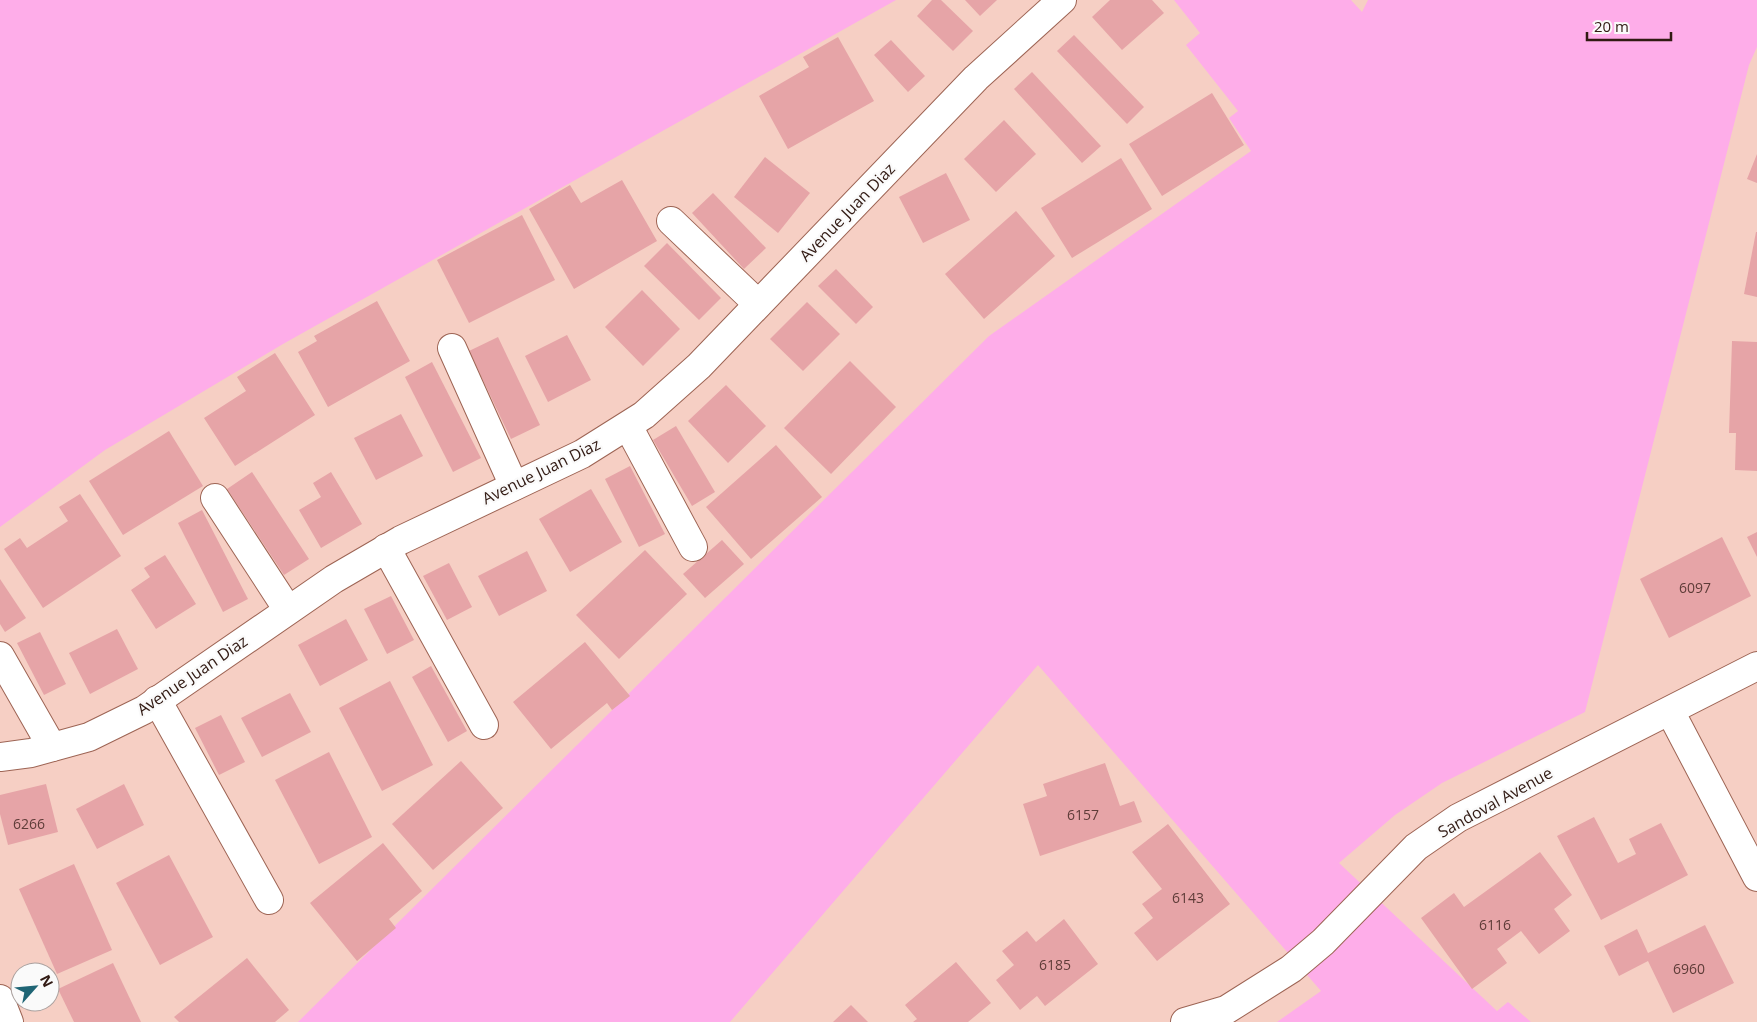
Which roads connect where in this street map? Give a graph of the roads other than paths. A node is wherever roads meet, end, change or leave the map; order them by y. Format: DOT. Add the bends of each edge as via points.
graph roads {
  1 [pos="1062,0"];
  2 [pos="671,221"];
  3 [pos="758,304"];
  4 [pos="452,348"];
  5 [pos="628,426"];
  6 [pos="514,486"];
  7 [pos="215,498"];
  8 [pos="693,547"];
  9 [pos="386,548"];
  10 [pos="288,610"];
  11 [pos="0,656"];
  12 [pos="1757,666"];
  13 [pos="157,700"];
  14 [pos="1670,711"];
  15 [pos="484,724"];
  16 [pos="52,747"];
  17 [pos="0,756"];
  18 [pos="1757,877"];
  19 [pos="269,900"];
  20 [pos="0,999"];
  21 [pos="9,1022"];
  22 [pos="1185,1022"];
  1 -- 3 [label="street, Avenue Juan Diaz" via="976,78"];
  2 -- 3 [label="street"];
  3 -- 5 [label="street, Avenue Juan Diaz" via="699,366 644,416"];
  4 -- 6 [label="street"];
  5 -- 6 [label="street, Avenue Juan Diaz" via="582,454"];
  5 -- 8 [label="street"];
  6 -- 9 [label="street, Avenue Juan Diaz"];
  7 -- 10 [label="street"];
  9 -- 10 [label="street, Avenue Juan Diaz"];
  9 -- 15 [label="street"];
  10 -- 13 [label="street, Avenue Juan Diaz"];
  11 -- 16 [label="street"];
  12 -- 14 [label="street, Sandoval Avenue"];
  13 -- 16 [label="street, Avenue Juan Diaz" via="90,737"];
  13 -- 19 [label="street"];
  14 -- 18 [label="street"];
  14 -- 22 [label="street, Sandoval Avenue" via="1458,818 1416,847 1292,969 1226,1010"];
  16 -- 17 [label="street, Avenue Juan Diaz"];
  20 -- 21 [label="street"];
}
